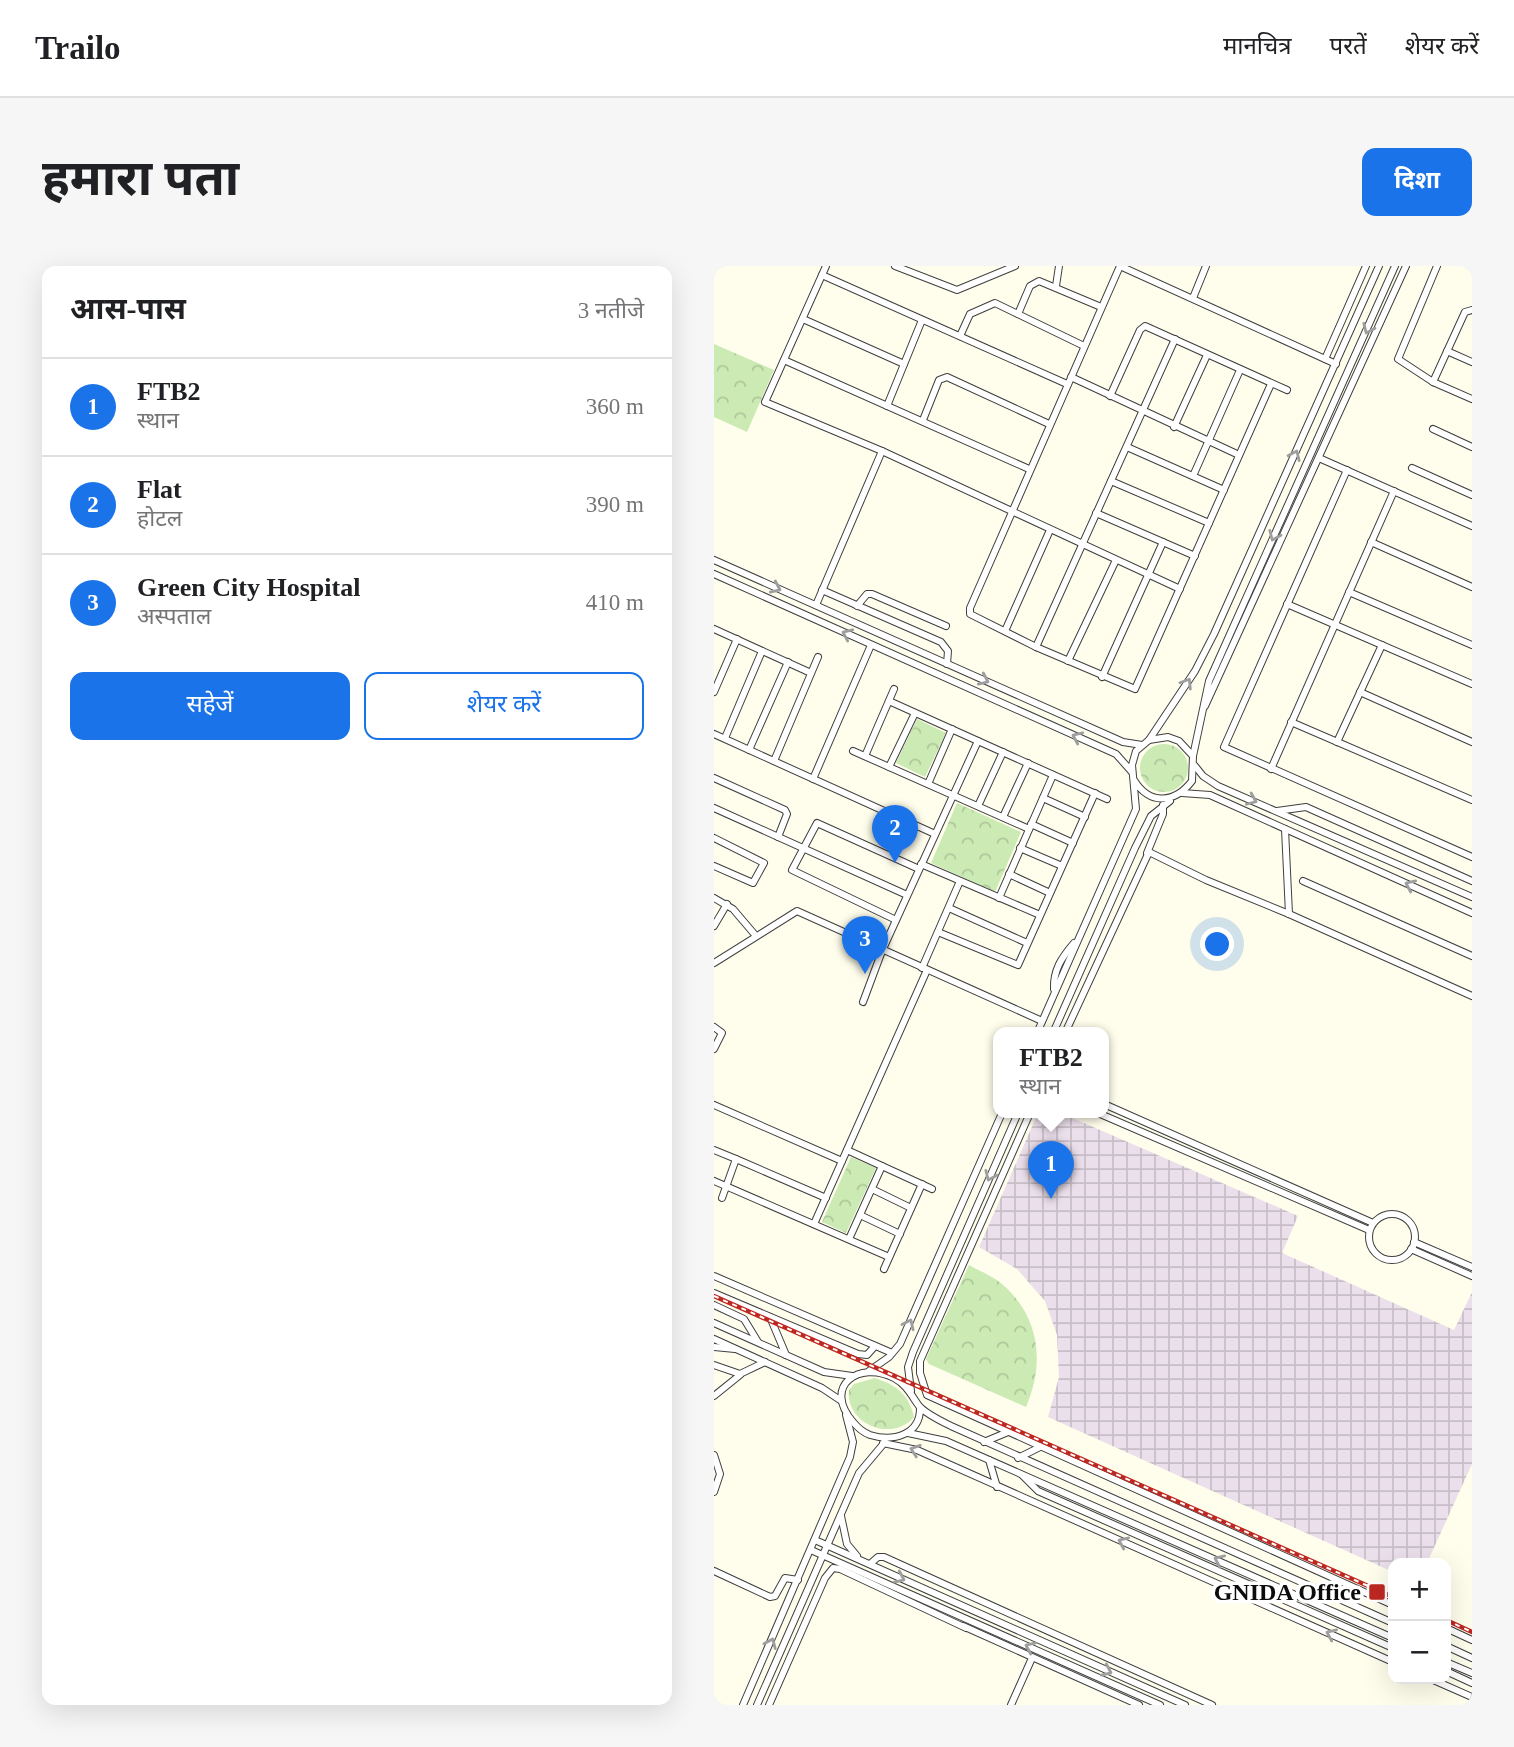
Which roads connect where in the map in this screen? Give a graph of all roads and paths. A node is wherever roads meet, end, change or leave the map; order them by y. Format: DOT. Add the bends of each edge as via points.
graph roads {
  1 [pos="826,266"];
  2 [pos="896,266"];
  3 [pos="1015,266"];
  4 [pos="1059,266"];
  5 [pos="1120,266"];
  6 [pos="1206,266"];
  7 [pos="1366,266"];
  8 [pos="1379,266"];
  9 [pos="1395,266"];
  10 [pos="1406,266"];
  11 [pos="1437,266"];
  12 [pos="822,275"];
  13 [pos="1056,286"];
  14 [pos="1193,298"];
  15 [pos="1101,307"];
  16 [pos="1472,310"];
  17 [pos="1018,314"];
  18 [pos="803,319"];
  19 [pos="922,320"];
  20 [pos="960,336"];
  21 [pos="1175,340"];
  22 [pos="1084,346"];
  23 [pos="1447,351"];
  24 [pos="1207,355"];
  25 [pos="1325,359"];
  26 [pos="784,360"];
  27 [pos="1472,362"];
  28 [pos="1336,364"];
  29 [pos="1352,364"];
  30 [pos="904,365"];
  31 [pos="1360,368"];
  32 [pos="1240,370"];
  33 [pos="1071,376"];
  34 [pos="1433,382"];
  35 [pos="1067,384"];
  36 [pos="1272,384"];
  37 [pos="1287,390"];
  38 [pos="1110,396"];
  39 [pos="1472,400"];
  40 [pos="887,406"];
  41 [pos="1143,412"];
  42 [pos="923,420"];
  43 [pos="1049,424"];
  44 [pos="1174,427"];
  45 [pos="1433,429"];
  46 [pos="1209,442"];
  47 [pos="1126,447"];
  48 [pos="1472,447"];
  49 [pos="882,451"];
  50 [pos="1311,454"];
  51 [pos="1239,455"];
  52 [pos="1320,458"];
  53 [pos="1412,468"];
  54 [pos="1029,469"];
  55 [pos="1347,470"];
  56 [pos="1193,476"];
  57 [pos="1111,481"];
  58 [pos="1224,490"];
  59 [pos="1394,491"];
  60 [pos="1472,495"];
  61 [pos="1013,513"];
  62 [pos="1096,513"];
  63 [pos="1209,523"];
  64 [pos="1472,526"];
  65 [pos="1050,530"];
  66 [pos="1163,542"];
  67 [pos="1371,542"];
  68 [pos="1082,545"];
  69 [pos="1195,556"];
  70 [pos="714,560"];
  71 [pos="1116,560"];
  72 [pos="714,574"];
  73 [pos="1148,575"];
  74 [pos="1472,587"];
  75 [pos="1180,589"];
  76 [pos="822,590"];
  77 [pos="1349,592"];
  78 [pos="1287,604"];
  79 [pos="816,605"];
  80 [pos="858,606"];
  81 [pos="1335,624"];
  82 [pos="946,626"];
  83 [pos="714,629"];
  84 [pos="1005,631"];
  85 [pos="737,639"];
  86 [pos="871,645"];
  87 [pos="1382,645"];
  88 [pos="1472,645"];
  89 [pos="1036,647"];
  90 [pos="762,650"];
  91 [pos="818,657"];
  92 [pos="788,662"];
  93 [pos="1068,662"];
  94 [pos="947,664"];
  95 [pos="811,673"];
  96 [pos="1102,677"];
  97 [pos="1472,684"];
  98 [pos="894,689"];
  99 [pos="714,692"];
  100 [pos="1360,692"];
  101 [pos="889,701"];
  102 [pos="915,713"];
  103 [pos="1199,720"];
  104 [pos="1292,722"];
  105 [pos="952,729"];
  106 [pos="714,734"];
  107 [pos="725,738"];
  108 [pos="1149,740"];
  109 [pos="978,741"];
  110 [pos="1337,742"];
  111 [pos="1472,742"];
  112 [pos="1142,745"];
  113 [pos="749,750"];
  114 [pos="853,751"];
  115 [pos="1003,752"];
  116 [pos="865,756"];
  117 [pos="1193,756"];
  118 [pos="774,761"];
  119 [pos="1028,763"];
  120 [pos="1195,765"];
  121 [pos="889,767"];
  122 [pos="1270,769"];
  123 [pos="1053,775"];
  124 [pos="1134,777"];
  125 [pos="714,778"];
  126 [pos="813,779"];
  127 [pos="928,784"];
  128 [pos="1095,793"];
  129 [pos="1182,793"];
  130 [pos="953,795"];
  131 [pos="1043,798"];
  132 [pos="1175,798"];
  133 [pos="1107,799"];
  134 [pos="1472,800"];
  135 [pos="978,806"];
  136 [pos="1163,806"];
  137 [pos="714,808"];
  138 [pos="1277,811"];
  139 [pos="1003,817"];
  140 [pos="1084,817"];
  141 [pos="1030,826"];
  142 [pos="1285,829"];
  143 [pos="935,834"];
  144 [pos="778,836"];
  145 [pos="714,838"];
  146 [pos="1073,843"];
  147 [pos="803,848"];
  148 [pos="1020,848"];
  149 [pos="1147,853"];
  150 [pos="1471,855"];
  151 [pos="714,866"];
  152 [pos="1062,866"];
  153 [pos="920,867"];
  154 [pos="1009,874"];
  155 [pos="960,881"];
  156 [pos="1303,881"];
  157 [pos="1472,881"];
  158 [pos="1050,893"];
  159 [pos="907,895"];
  160 [pos="1472,897"];
  161 [pos="714,898"];
  162 [pos="999,898"];
  163 [pos="727,904"];
  164 [pos="948,908"];
  165 [pos="1472,913"];
  166 [pos="1289,914"];
  167 [pos="1040,915"];
  168 [pos="896,920"];
  169 [pos="714,926"];
  170 [pos="938,932"];
  171 [pos="756,936"];
  172 [pos="1027,943"];
  173 [pos="882,951"];
  174 [pos="1472,956"];
  175 [pos="714,963"];
  176 [pos="925,970"];
  177 [pos="1472,996"];
  178 [pos="863,1002"];
  179 [pos="1042,1021"];
  180 [pos="714,1027"];
  181 [pos="1040,1027"];
  182 [pos="1056,1027"];
  183 [pos="1068,1027"];
  184 [pos="714,1049"];
  185 [pos="1109,1106"];
  186 [pos="715,1108"];
  187 [pos="1000,1118"];
  188 [pos="1016,1118"];
  189 [pos="1028,1118"];
  190 [pos="1109,1118"];
  191 [pos="714,1150"];
  192 [pos="847,1150"];
  193 [pos="736,1159"];
  194 [pos="842,1161"];
  195 [pos="882,1166"];
  196 [pos="714,1181"];
  197 [pos="922,1184"];
  198 [pos="726,1185"];
  199 [pos="872,1189"];
  200 [pos="932,1189"];
  201 [pos="722,1198"];
  202 [pos="826,1198"];
  203 [pos="911,1208"];
  204 [pos="976,1208"];
  205 [pos="986,1212"];
  206 [pos="860,1215"];
  207 [pos="814,1224"];
  208 [pos="1371,1226"];
  209 [pos="900,1234"];
  210 [pos="849,1239"];
  211 [pos="1414,1242"];
  212 [pos="1411,1250"];
  213 [pos="889,1257"];
  214 [pos="1472,1267"];
  215 [pos="884,1269"];
  216 [pos="714,1276"];
  217 [pos="1472,1276"];
  218 [pos="714,1293"];
  219 [pos="714,1305"];
  220 [pos="770,1317"];
  221 [pos="714,1323"];
  222 [pos="786,1324"];
  223 [pos="714,1339"];
  224 [pos="758,1342"];
  225 [pos="783,1343"];
  226 [pos="875,1346"];
  227 [pos="714,1348"];
  228 [pos="737,1349"];
  229 [pos="892,1353"];
  230 [pos="786,1355"];
  231 [pos="765,1362"];
  232 [pos="714,1365"];
  233 [pos="740,1374"];
  234 [pos="865,1374"];
  235 [pos="854,1376"];
  236 [pos="911,1391"];
  237 [pos="714,1396"];
  238 [pos="840,1400"];
  239 [pos="920,1407"];
  240 [pos="845,1413"];
  241 [pos="1008,1432"];
  242 [pos="908,1433"];
  243 [pos="886,1441"];
  244 [pos="984,1442"];
  245 [pos="1040,1447"];
  246 [pos="714,1455"];
  247 [pos="1018,1458"];
  248 [pos="989,1460"];
  249 [pos="1022,1475"];
  250 [pos="998,1487"];
  251 [pos="714,1492"];
  252 [pos="841,1514"];
  253 [pos="815,1540"];
  254 [pos="827,1545"];
  255 [pos="811,1550"];
  256 [pos="823,1555"];
  257 [pos="868,1564"];
  258 [pos="714,1571"];
  259 [pos="815,1574"];
  260 [pos="825,1578"];
  261 [pos="798,1580"];
  262 [pos="1388,1603"];
  263 [pos="934,1605"];
  264 [pos="1388,1621"];
  265 [pos="966,1628"];
  266 [pos="1451,1630"];
  267 [pos="1388,1636"];
  268 [pos="1472,1640"];
  269 [pos="1388,1646"];
  270 [pos="1451,1648"];
  271 [pos="1032,1657"];
  272 [pos="1472,1658"];
  273 [pos="1388,1660"];
  274 [pos="1451,1664"];
  275 [pos="771,1672"];
  276 [pos="1451,1673"];
  277 [pos="1472,1674"];
  278 [pos="781,1677"];
  279 [pos="1472,1683"];
  280 [pos="1442,1684"];
  281 [pos="1472,1697"];
  282 [pos="743,1705"];
  283 [pos="757,1705"];
  284 [pos="769,1705"];
  285 [pos="1011,1705"];
  286 [pos="1139,1705"];
  287 [pos="1160,1705"];
  288 [pos="1185,1705"];
  289 [pos="1212,1705"];
  1 -- 12 [label="street"];
  2 -- 3 [label="street" via="957,290"];
  4 -- 13 [label="street"];
  5 -- 14 [label="street"];
  5 -- 15 [label="street"];
  6 -- 14 [label="street"];
  7 -- 25 [label="street"];
  8 -- 28 [label="street"];
  9 -- 29 [label="street, one-way"];
  10 -- 31 [label="street"];
  11 -- 34 [label="street" via="1398,356 1404,366"];
  12 -- 18 [label="street"];
  12 -- 19 [label="street"];
  13 -- 15 [label="street"];
  13 -- 17 [label="street" via="1034,284"];
  14 -- 25 [label="street"];
  15 -- 22 [label="street"];
  16 -- 23 [label="street" via="1465,312"];
  17 -- 20 [label="street" via="992,304 970,314"];
  17 -- 22 [label="street"];
  18 -- 26 [label="street"];
  18 -- 30 [label="street"];
  19 -- 20 [label="street"];
  19 -- 30 [label="street"];
  20 -- 35 [label="street"];
  21 -- 24 [label="street"];
  21 -- 38 [label="street" via="1143,326"];
  21 -- 41 [label="street"];
  22 -- 33 [label="street"];
  23 -- 27 [label="street"];
  23 -- 34 [label="street"];
  24 -- 32 [label="street"];
  24 -- 44 [label="street"];
  25 -- 28 [label="street"];
  26 -- 40 [label="street"];
  26 -- 49 [label="street" via="765,402"];
  108 -- 28 [label="street, one-way" via="1214,634"];
  29 -- 31 [label="street"];
  29 -- 50 [label="street"];
  30 -- 40 [label="street"];
  31 -- 52 [label="street"];
  32 -- 36 [label="street"];
  32 -- 46 [label="street"];
  33 -- 35 [label="street"];
  33 -- 38 [label="street"];
  34 -- 39 [label="street"];
  35 -- 43 [label="street"];
  36 -- 37 [label="street"];
  36 -- 51 [label="street"];
  38 -- 41 [label="street"];
  40 -- 42 [label="street"];
  41 -- 44 [label="street"];
  41 -- 47 [label="street"];
  42 -- 43 [label="street" via="943,377"];
  42 -- 54 [label="street"];
  43 -- 54 [label="street"];
  44 -- 46 [label="street"];
  45 -- 48 [label="street"];
  46 -- 51 [label="street"];
  46 -- 56 [label="street"];
  47 -- 56 [label="street"];
  47 -- 57 [label="street"];
  49 -- 61 [label="street"];
  49 -- 76 [label="street"];
  50 -- 52 [label="street"];
  50 -- 103 [label="street, one-way" via="1209,681"];
  51 -- 58 [label="street"];
  52 -- 55 [label="street"];
  52 -- 103 [label="street"];
  53 -- 60 [label="street"];
  54 -- 61 [label="street"];
  55 -- 59 [label="street"];
  55 -- 78 [label="street"];
  56 -- 58 [label="street"];
  57 -- 62 [label="street"];
  57 -- 63 [label="street"];
  58 -- 63 [label="street"];
  59 -- 64 [label="street"];
  59 -- 67 [label="street"];
  61 -- 65 [label="street"];
  61 -- 84 [label="street" via="969,613"];
  62 -- 66 [label="street"];
  62 -- 68 [label="street"];
  63 -- 69 [label="street"];
  65 -- 68 [label="street"];
  65 -- 84 [label="street"];
  66 -- 69 [label="street"];
  66 -- 73 [label="street"];
  67 -- 74 [label="street"];
  67 -- 77 [label="street"];
  68 -- 71 [label="street"];
  68 -- 89 [label="street"];
  69 -- 75 [label="street"];
  70 -- 79 [label="street, one-way"];
  71 -- 73 [label="street"];
  71 -- 93 [label="street"];
  86 -- 72 [label="street, one-way"];
  73 -- 75 [label="street"];
  73 -- 96 [label="street"];
  75 -- 96 [label="street" via="1135,689"];
  76 -- 79 [label="street"];
  76 -- 80 [label="street"];
  77 -- 81 [label="street"];
  77 -- 88 [label="street"];
  78 -- 81 [label="street"];
  78 -- 122 [label="street" via="1224,746"];
  79 -- 94 [label="street"];
  80 -- 82 [label="street" via="872,594"];
  80 -- 94 [label="street" via="941,642 948,650"];
  81 -- 87 [label="street"];
  81 -- 104 [label="street"];
  83 -- 85 [label="street"];
  84 -- 89 [label="street"];
  85 -- 90 [label="street"];
  85 -- 99 [label="street"];
  124 -- 86 [label="street, one-way" via="1115,754"];
  86 -- 126 [label="street"];
  87 -- 97 [label="street"];
  87 -- 100 [label="street"];
  89 -- 93 [label="street"];
  90 -- 92 [label="street"];
  90 -- 107 [label="street"];
  91 -- 95 [label="street"];
  92 -- 95 [label="street"];
  92 -- 113 [label="street"];
  93 -- 96 [label="street"];
  94 -- 112 [label="street, one-way" via="1123,742"];
  95 -- 118 [label="street"];
  98 -- 101 [label="street"];
  100 -- 110 [label="street"];
  100 -- 111 [label="street"];
  101 -- 102 [label="street"];
  101 -- 116 [label="street"];
  102 -- 105 [label="street"];
  102 -- 121 [label="street"];
  103 -- 117 [label="street"];
  104 -- 110 [label="street"];
  104 -- 122 [label="street"];
  105 -- 109 [label="street"];
  105 -- 127 [label="street"];
  106 -- 107 [label="street"];
  107 -- 113 [label="street"];
  108 -- 112 [label="street"];
  108 -- 117 [label="street" via="1168,737"];
  109 -- 115 [label="street"];
  109 -- 130 [label="street"];
  110 -- 134 [label="street"];
  112 -- 124 [label="street" via="1134,758"];
  113 -- 118 [label="street"];
  114 -- 116 [label="street"];
  115 -- 119 [label="street"];
  115 -- 135 [label="street"];
  116 -- 121 [label="street"];
  117 -- 120 [label="street"];
  118 -- 126 [label="street"];
  119 -- 123 [label="street"];
  119 -- 139 [label="street"];
  120 -- 129 [label="street" via="1192,781"];
  120 -- 138 [label="street, one-way" via="1218,786"];
  121 -- 127 [label="street"];
  122 -- 150 [label="street"];
  123 -- 128 [label="street"];
  123 -- 131 [label="street"];
  124 -- 132 [label="street" via="1145,794"];
  124 -- 179 [label="street" via="1136,809"];
  125 -- 144 [label="street" via="785,810"];
  126 -- 143 [label="street"];
  127 -- 130 [label="street"];
  128 -- 133 [label="street"];
  128 -- 140 [label="street"];
  129 -- 132 [label="street"];
  129 -- 142 [label="street" via="1210,795"];
  130 -- 135 [label="street"];
  130 -- 143 [label="street"];
  131 -- 140 [label="street"];
  131 -- 141 [label="street"];
  132 -- 136 [label="street"];
  135 -- 139 [label="street"];
  136 -- 149 [label="street"];
  136 -- 182 [label="street" via="1151,816 1135,848"];
  137 -- 144 [label="street"];
  138 -- 157 [label="street" via="1306,807"];
  138 -- 160 [label="street"];
  139 -- 141 [label="street"];
  140 -- 146 [label="street"];
  141 -- 146 [label="street"];
  141 -- 148 [label="street"];
  165 -- 142 [label="street, one-way"];
  142 -- 166 [label="street"];
  143 -- 153 [label="street"];
  144 -- 147 [label="street"];
  145 -- 151 [label="street" via="764,863 753,883"];
  146 -- 152 [label="street"];
  147 -- 153 [label="street" via="817,823"];
  147 -- 159 [label="street"];
  147 -- 168 [label="street" via="794,873"];
  148 -- 152 [label="street"];
  148 -- 154 [label="street"];
  149 -- 166 [label="street"];
  149 -- 183 [label="street"];
  152 -- 158 [label="street"];
  153 -- 155 [label="street"];
  153 -- 159 [label="street"];
  154 -- 158 [label="street"];
  154 -- 162 [label="street"];
  155 -- 162 [label="street"];
  155 -- 164 [label="street"];
  156 -- 174 [label="street"];
  158 -- 167 [label="street"];
  159 -- 168 [label="street"];
  161 -- 163 [label="street"];
  162 -- 167 [label="street"];
  163 -- 169 [label="street"];
  163 -- 171 [label="street"];
  164 -- 170 [label="street"];
  164 -- 172 [label="street"];
  166 -- 177 [label="street"];
  167 -- 172 [label="street"];
  168 -- 173 [label="street"];
  170 -- 172 [label="street" via="1016,966"];
  170 -- 176 [label="street"];
  171 -- 173 [label="street" via="797,911"];
  171 -- 175 [label="street"];
  173 -- 176 [label="street"];
  173 -- 178 [label="street"];
  176 -- 179 [label="street"];
  176 -- 192 [label="street"];
  179 -- 181 [label="street"];
  180 -- 184 [label="street" via="722,1033"];
  185 -- 208 [label="street"];
  186 -- 194 [label="street"];
  229 -- 187 [label="street, one-way" via="900,1344"];
  188 -- 204 [label="street, one-way"];
  189 -- 205 [label="street"];
  190 -- 208 [label="street"];
  191 -- 193 [label="street"];
  192 -- 194 [label="street"];
  192 -- 195 [label="street"];
  193 -- 198 [label="street"];
  193 -- 202 [label="street"];
  194 -- 202 [label="street"];
  195 -- 197 [label="street"];
  195 -- 199 [label="street"];
  196 -- 198 [label="street"];
  197 -- 200 [label="street"];
  197 -- 203 [label="street"];
  198 -- 201 [label="street"];
  198 -- 207 [label="street"];
  199 -- 203 [label="street"];
  199 -- 206 [label="street"];
  202 -- 207 [label="street"];
  203 -- 209 [label="street"];
  204 -- 205 [label="street"];
  204 -- 236 [label="street" via="910,1359"];
  205 -- 241 [label="street" via="919,1369 927,1395"];
  206 -- 209 [label="street"];
  206 -- 210 [label="street"];
  207 -- 210 [label="street"];
  208 -- 211 [label="street" via="1386,1214 1401,1216 1412,1226"];
  208 -- 212 [label="street" via="1373,1251 1385,1259 1400,1259"];
  209 -- 213 [label="street"];
  210 -- 213 [label="street"];
  211 -- 212 [label="street"];
  211 -- 214 [label="street"];
  212 -- 217 [label="street"];
  213 -- 215 [label="street"];
  216 -- 226 [label="street"];
  218 -- 220 [label="street"];
  219 -- 224 [label="street" via="744,1319"];
  220 -- 222 [label="street"];
  220 -- 225 [label="street"];
  221 -- 224 [label="street"];
  222 -- 225 [label="street"];
  222 -- 226 [label="street" via="862,1355"];
  223 -- 228 [label="street"];
  224 -- 230 [label="street"];
  225 -- 230 [label="street"];
  226 -- 229 [label="street"];
  227 -- 228 [label="street"];
  228 -- 231 [label="street"];
  229 -- 234 [label="street"];
  230 -- 235 [label="street" via="824,1372"];
  231 -- 233 [label="street"];
  231 -- 238 [label="street"];
  232 -- 233 [label="street"];
  233 -- 237 [label="street"];
  234 -- 235 [label="street"];
  234 -- 236 [label="street" via="894,1378"];
  235 -- 238 [label="street" via="842,1388"];
  236 -- 239 [label="street"];
  238 -- 240 [label="street"];
  239 -- 242 [label="street" via="916,1426"];
  239 -- 244 [label="street"];
  240 -- 243 [label="street" via="867,1434"];
  240 -- 253 [label="street" via="853,1442 850,1457"];
  241 -- 244 [label="street"];
  241 -- 245 [label="street"];
  242 -- 243 [label="street"];
  242 -- 248 [label="street" via="938,1438"];
  250 -- 243 [label="street, one-way"];
  243 -- 252 [label="street" via="865,1462"];
  244 -- 247 [label="street"];
  245 -- 247 [label="street"];
  245 -- 262 [label="street"];
  246 -- 251 [label="street" via="720,1474"];
  247 -- 264 [label="street"];
  248 -- 249 [label="street"];
  248 -- 250 [label="street"];
  267 -- 249 [label="street, one-way"];
  249 -- 269 [label="street" via="1038,1491"];
  273 -- 250 [label="street, one-way"];
  252 -- 254 [label="street"];
  252 -- 257 [label="street" via="847,1544"];
  253 -- 254 [label="street"];
  253 -- 255 [label="street"];
  254 -- 256 [label="street"];
  254 -- 257 [label="street"];
  255 -- 256 [label="street"];
  255 -- 261 [label="street"];
  256 -- 259 [label="street"];
  256 -- 263 [label="street"];
  257 -- 288 [label="street, one-way"];
  257 -- 289 [label="street" via="884,1557"];
  258 -- 261 [label="street" via="770,1597 785,1578"];
  259 -- 260 [label="street"];
  259 -- 275 [label="street"];
  260 -- 265 [label="street" via="833,1569 840,1569"];
  260 -- 278 [label="street"];
  282 -- 261 [label="street, one-way"];
  263 -- 265 [label="street"];
  287 -- 263 [label="street, one-way"];
  265 -- 271 [label="street"];
  266 -- 268 [label="street"];
  270 -- 272 [label="street"];
  271 -- 285 [label="street"];
  271 -- 286 [label="street"];
  274 -- 277 [label="street"];
  275 -- 278 [label="street"];
  275 -- 283 [label="street"];
  276 -- 279 [label="street"];
  278 -- 284 [label="street"];
  280 -- 281 [label="street"];
}
